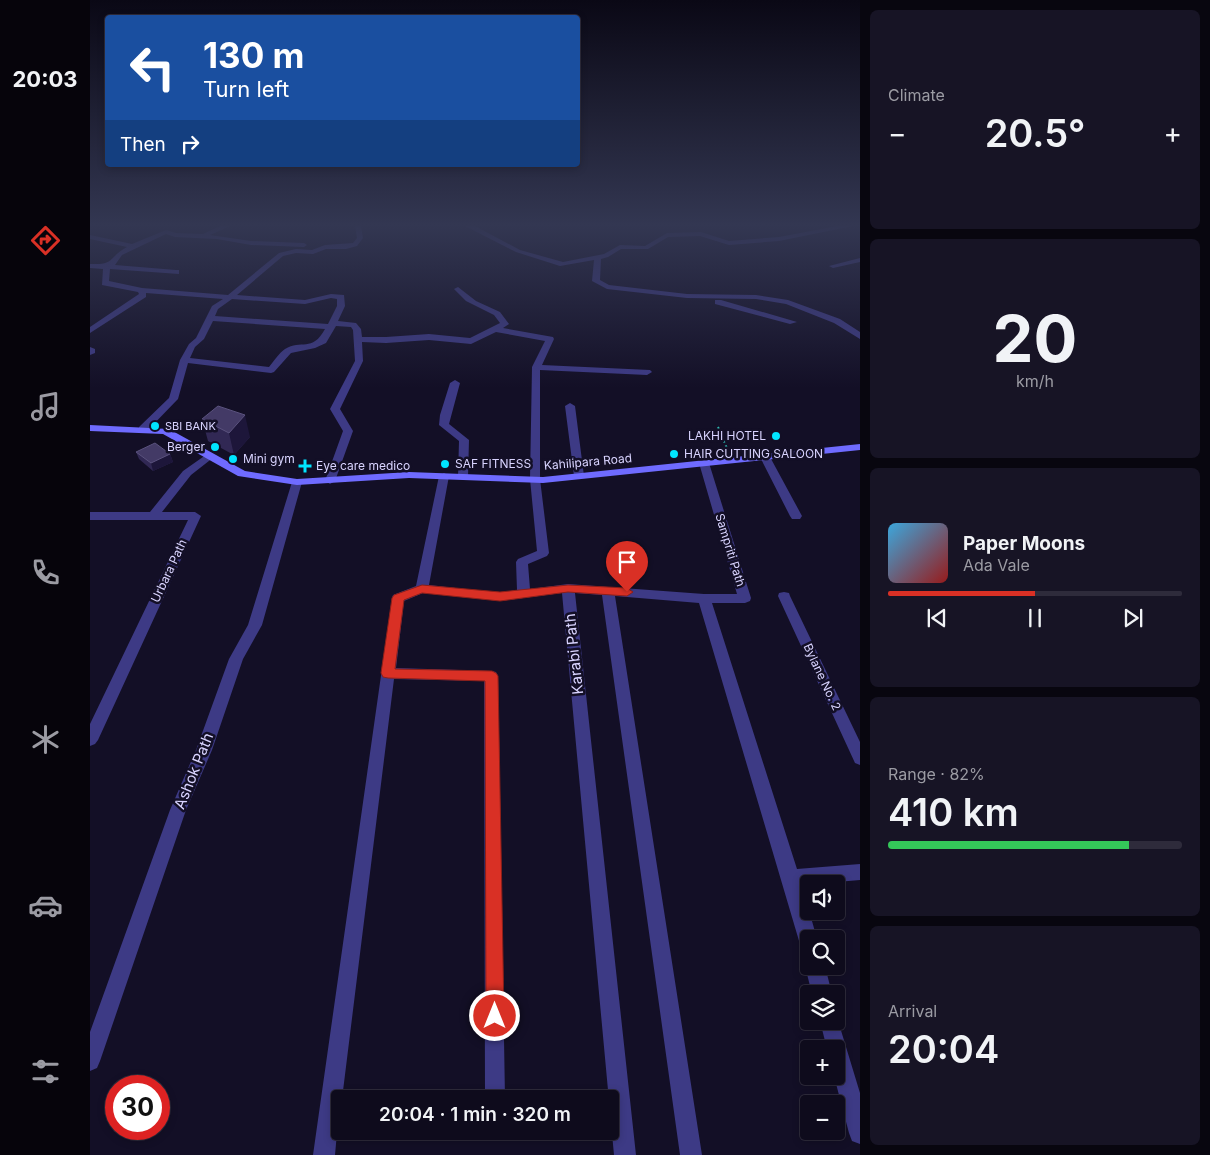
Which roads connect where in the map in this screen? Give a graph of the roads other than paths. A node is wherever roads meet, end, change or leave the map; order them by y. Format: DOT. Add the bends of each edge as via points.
graph roads {
  1 [pos="105,280"];
  2 [pos="250,280"];
  3 [pos="596,280"];
  4 [pos="458,289"];
  5 [pos="142,290"];
  6 [pos="230,297"];
  7 [pos="698,297"];
  8 [pos="210,318"];
  9 [pos="793,322"];
  10 [pos="332,325"];
  11 [pos="495,329"];
  12 [pos="90,331"];
  13 [pos="860,336"];
  14 [pos="357,339"];
  15 [pos="184,360"];
  16 [pos="536,367"];
  17 [pos="647,372"];
  18 [pos="455,383"];
  19 [pos="570,406"];
  20 [pos="90,428"];
  21 [pos="143,429"];
  22 [pos="860,447"];
  23 [pos="210,455"];
  24 [pos="765,457"];
  25 [pos="704,463"];
  26 [pos="444,476"];
  27 [pos="579,476"];
  28 [pos="463,477"];
  29 [pos="535,479"];
  30 [pos="330,481"];
  31 [pos="297,482"];
  32 [pos="90,516"];
  33 [pos="153,516"];
  34 [pos="796,516"];
  35 [pos="568,588"];
  36 [pos="422,589"];
  37 [pos="608,590"];
  38 [pos="524,594"];
  39 [pos="784,596"];
  40 [pos="704,599"];
  41 [pos="388,673"];
  42 [pos="90,740"];
  43 [pos="860,758"];
  44 [pos="860,872"];
  45 [pos="791,878"];
  46 [pos="805,930"];
  47 [pos="832,1030"];
  48 [pos="90,1061"];
  49 [pos="496,1090"];
  50 [pos="860,1133"];
  51 [pos="324,1155"];
  52 [pos="625,1155"];
  53 [pos="691,1155"];
  1 -- 5 [label="street" via="105,283"];
  2 -- 6 [label="street"];
  3 -- 7 [label="street" via="607,287"];
  4 -- 11 [label="street" via="476,304 503,318 505,324"];
  5 -- 6 [label="street"];
  5 -- 12 [label="street" via="143,295"];
  6 -- 8 [label="street" via="215,308"];
  6 -- 10 [label="street" via="305,302 341,297 341,306"];
  7 -- 9 [label="street"];
  7 -- 13 [label="street" via="756,297 788,302 837,322"];
  8 -- 10 [label="street"];
  8 -- 15 [label="street" via="200,339"];
  10 -- 14 [label="street" via="353,325 357,329"];
  10 -- 15 [label="street" via="323,341 288,351 271,370"];
  11 -- 14 [label="street" via="471,341 428,337"];
  11 -- 16 [label="street" via="550,339"];
  14 -- 30 [label="street" via="359,361 336,409 348,431"];
  15 -- 21 [label="street" via="173,399"];
  16 -- 17 [label="street"];
  16 -- 29 [label="street"];
  18 -- 28 [label="street" via="444,425 464,440"];
  19 -- 27 [label="street"];
  20 -- 21 [label="main road, Kahilipara Road"];
  21 -- 23 [label="main road, Kahilipara Road" via="165,431"];
  22 -- 24 [label="main road, Kahilipara Road"];
  23 -- 31 [label="main road, Kahilipara Road" via="242,474"];
  23 -- 33 [label="street" via="188,473"];
  24 -- 25 [label="main road, Kahilipara Road"];
  24 -- 34 [label="street"];
  25 -- 27 [label="main road, Kahilipara Road"];
  25 -- 40 [label="street, Sampriti Path" via="745,598"];
  26 -- 28 [label="main road, Kahilipara Road"];
  26 -- 30 [label="main road, Kahilipara Road" via="409,475"];
  26 -- 36 [label="street"];
  27 -- 29 [label="main road, Kahilipara Road"];
  28 -- 29 [label="main road, Kahilipara Road"];
  29 -- 38 [label="street" via="543,553 522,562"];
  30 -- 31 [label="main road, Kahilipara Road"];
  31 -- 48 [label="street, Ashok Path" via="255,625 236,659 204,750 178,810"];
  32 -- 33 [label="street"];
  33 -- 42 [label="street, Urbara Path" via="195,516"];
  35 -- 37 [label="street"];
  35 -- 38 [label="street"];
  35 -- 52 [label="street, Karabi Path"];
  36 -- 38 [label="street" via="500,596"];
  36 -- 41 [label="street" via="398,598"];
  37 -- 40 [label="street"];
  37 -- 53 [label="street"];
  39 -- 43 [label="street, Bylane No. 2"];
  40 -- 45 [label="street"];
  41 -- 49 [label="street" via="492,676"];
  41 -- 51 [label="street"];
  44 -- 45 [label="street"];
  45 -- 46 [label="street"];
  47 -- 50 [label="street"];
}
